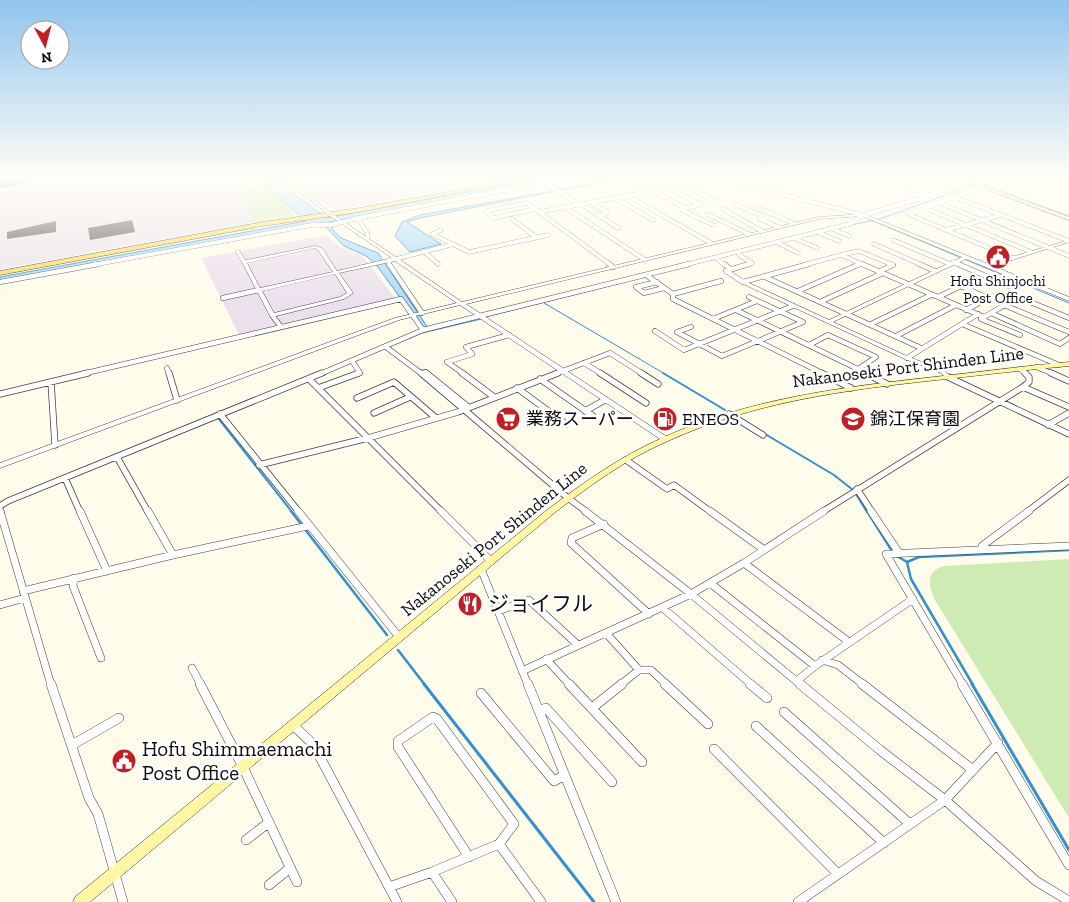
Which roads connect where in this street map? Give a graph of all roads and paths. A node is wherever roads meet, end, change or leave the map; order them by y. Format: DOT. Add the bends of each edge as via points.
graph roads {
  1 [pos="294,220"];
  2 [pos="338,220"];
  3 [pos="350,220"];
  4 [pos="359,220"];
  5 [pos="513,220"];
  6 [pos="549,220"];
  7 [pos="585,220"];
  8 [pos="605,220"];
  9 [pos="670,220"];
  10 [pos="703,220"];
  11 [pos="720,220"];
  12 [pos="745,220"];
  13 [pos="762,220"];
  14 [pos="786,220"];
  15 [pos="808,220"];
  16 [pos="854,220"];
  17 [pos="875,220"];
  18 [pos="922,220"];
  19 [pos="953,220"];
  20 [pos="984,220"];
  21 [pos="1015,220"];
  22 [pos="342,222"];
  23 [pos="793,223"];
  24 [pos="713,225"];
  25 [pos="965,225"];
  26 [pos="778,227"];
  27 [pos="618,228"];
  28 [pos="831,228"];
  29 [pos="441,230"];
  30 [pos="946,230"];
  31 [pos="762,231"];
  32 [pos="817,232"];
  33 [pos="749,234"];
  34 [pos="548,235"];
  35 [pos="849,236"];
  36 [pos="536,237"];
  37 [pos="794,238"];
  38 [pos="367,239"];
  39 [pos="893,240"];
  40 [pos="1069,241"];
  41 [pos="776,242"];
  42 [pos="839,242"];
  43 [pos="454,244"];
  44 [pos="711,244"];
  45 [pos="874,244"];
  46 [pos="817,248"];
  47 [pos="1048,248"];
  48 [pos="424,251"];
  49 [pos="238,252"];
  50 [pos="1031,252"];
  51 [pos="798,253"];
  52 [pos="739,255"];
  53 [pos="841,256"];
  54 [pos="1069,256"];
  55 [pos="966,257"];
  56 [pos="1013,258"];
  57 [pos="396,259"];
  58 [pos="645,260"];
  59 [pos="718,260"];
  60 [pos="388,261"];
  61 [pos="244,262"];
  62 [pos="952,263"];
  63 [pos="438,264"];
  64 [pos="860,264"];
  65 [pos="988,266"];
  66 [pos="613,267"];
  67 [pos="731,269"];
  68 [pos="969,269"];
  69 [pos="935,270"];
  70 [pos="336,272"];
  71 [pos="880,272"];
  72 [pos="0,273"];
  73 [pos="961,273"];
  74 [pos="646,275"];
  75 [pos="765,277"];
  76 [pos="997,280"];
  77 [pos="721,281"];
  78 [pos="0,282"];
  79 [pos="656,282"];
  80 [pos="743,282"];
  81 [pos="1016,282"];
  82 [pos="968,283"];
  83 [pos="908,284"];
  84 [pos="987,284"];
  85 [pos="961,286"];
  86 [pos="664,288"];
  87 [pos="259,290"];
  88 [pos="798,291"];
  89 [pos="673,294"];
  90 [pos="994,294"];
  91 [pos="931,295"];
  92 [pos="749,297"];
  93 [pos="223,298"];
  94 [pos="938,298"];
  95 [pos="988,298"];
  96 [pos="1069,299"];
  97 [pos="757,301"];
  98 [pos="822,301"];
  99 [pos="461,304"];
  100 [pos="956,305"];
  101 [pos="1004,305"];
  102 [pos="793,306"];
  103 [pos="736,310"];
  104 [pos="966,310"];
  105 [pos="781,311"];
  106 [pos="422,313"];
  107 [pos="847,313"];
  108 [pos="991,313"];
  109 [pos="272,314"];
  110 [pos="978,314"];
  111 [pos="413,315"];
  112 [pos="481,317"];
  113 [pos="984,317"];
  114 [pos="713,318"];
  115 [pos="1069,318"];
  116 [pos="757,320"];
  117 [pos="828,322"];
  118 [pos="871,324"];
  119 [pos="962,324"];
  120 [pos="281,327"];
  121 [pos="691,327"];
  122 [pos="423,330"];
  123 [pos="735,330"];
  124 [pos="655,331"];
  125 [pos="781,332"];
  126 [pos="1069,332"];
  127 [pos="510,335"];
  128 [pos="1020,335"];
  129 [pos="896,336"];
  130 [pos="1069,338"];
  131 [pos="758,341"];
  132 [pos="700,344"];
  133 [pos="809,345"];
  134 [pos="386,347"];
  135 [pos="921,348"];
  136 [pos="907,358"];
  137 [pos="352,361"];
  138 [pos="584,363"];
  139 [pos="1064,364"];
  140 [pos="1036,367"];
  141 [pos="168,368"];
  142 [pos="421,369"];
  143 [pos="858,369"];
  144 [pos="1020,369"];
  145 [pos="562,371"];
  146 [pos="948,377"];
  147 [pos="309,379"];
  148 [pos="540,379"];
  149 [pos="1069,381"];
  150 [pos="51,382"];
  151 [pos="658,384"];
  152 [pos="887,384"];
  153 [pos="1023,387"];
  154 [pos="318,388"];
  155 [pos="517,388"];
  156 [pos="851,388"];
  157 [pos="0,394"];
  158 [pos="410,396"];
  159 [pos="494,397"];
  160 [pos="357,398"];
  161 [pos="177,400"];
  162 [pos="605,400"];
  163 [pos="999,402"];
  164 [pos="646,403"];
  165 [pos="1069,407"];
  166 [pos="465,408"];
  167 [pos="585,410"];
  168 [pos="374,413"];
  169 [pos="1069,413"];
  170 [pos="220,414"];
  171 [pos="729,414"];
  172 [pos="593,416"];
  173 [pos="436,418"];
  174 [pos="566,424"];
  175 [pos="1048,425"];
  176 [pos="1069,434"];
  177 [pos="763,435"];
  178 [pos="368,438"];
  179 [pos="665,439"];
  180 [pos="55,445"];
  181 [pos="117,456"];
  182 [pos="626,460"];
  183 [pos="259,465"];
  184 [pos="0,466"];
  185 [pos="65,478"];
  186 [pos="1069,480"];
  187 [pos="857,489"];
  188 [pos="568,498"];
  189 [pos="0,506"];
  190 [pos="0,510"];
  191 [pos="604,524"];
  192 [pos="308,526"];
  193 [pos="1069,546"];
  194 [pos="763,549"];
  195 [pos="982,549"];
  196 [pos="899,553"];
  197 [pos="173,555"];
  198 [pos="491,561"];
  199 [pos="744,563"];
  200 [pos="481,570"];
  201 [pos="107,571"];
  202 [pos="74,578"];
  203 [pos="710,583"];
  204 [pos="24,594"];
  205 [pos="691,594"];
  206 [pos="913,599"];
  207 [pos="0,606"];
  208 [pos="663,608"];
  209 [pos="498,611"];
  210 [pos="649,614"];
  211 [pos="606,633"];
  212 [pos="399,637"];
  213 [pos="849,642"];
  214 [pos="578,645"];
  215 [pos="101,658"];
  216 [pos="546,659"];
  217 [pos="822,660"];
  218 [pos="815,666"];
  219 [pos="192,668"];
  220 [pos="639,670"];
  221 [pos="522,671"];
  222 [pos="798,680"];
  223 [pos="481,693"];
  224 [pos="766,698"];
  225 [pos="592,708"];
  226 [pos="539,711"];
  227 [pos="784,712"];
  228 [pos="119,718"];
  229 [pos="708,724"];
  230 [pos="293,725"];
  231 [pos="756,726"];
  232 [pos="998,743"];
  233 [pos="72,745"];
  234 [pos="714,749"];
  235 [pos="642,762"];
  236 [pos="243,767"];
  237 [pos="973,770"];
  238 [pos="565,775"];
  239 [pos="612,782"];
  240 [pos="945,800"];
  241 [pos="268,823"];
  242 [pos="910,824"];
  243 [pos="246,840"];
  244 [pos="884,842"];
  245 [pos="499,844"];
  246 [pos="469,856"];
  247 [pos="1069,864"];
  248 [pos="290,868"];
  249 [pos="432,872"];
  250 [pos="115,873"];
  251 [pos="838,874"];
  252 [pos="297,882"];
  253 [pos="269,885"];
  254 [pos="389,887"];
  255 [pos="1069,901"];
  256 [pos="80,902"];
  257 [pos="123,902"];
  258 [pos="398,902"];
  259 [pos="452,902"];
  260 [pos="541,902"];
  261 [pos="616,902"];
  262 [pos="798,902"];
  1 -- 72 [label="main road"];
  2 -- 22 [label="street"];
  3 -- 22 [label="street"];
  4 -- 38 [label="street"];
  5 -- 36 [label="street"];
  6 -- 66 [label="street"];
  7 -- 58 [label="street"];
  8 -- 27 [label="street"];
  9 -- 44 [label="street"];
  10 -- 24 [label="street"];
  11 -- 33 [label="street"];
  12 -- 31 [label="street" via="743,222"];
  13 -- 26 [label="street"];
  14 -- 23 [label="street"];
  15 -- 23 [label="street"];
  16 -- 28 [label="street"];
  17 -- 55 [label="street"];
  18 -- 30 [label="street"];
  19 -- 25 [label="street"];
  20 -- 25 [label="street"];
  20 -- 47 [label="street"];
  21 -- 40 [label="street"];
  22 -- 38 [label="street"];
  22 -- 78 [label="street"];
  23 -- 26 [label="street"];
  25 -- 30 [label="street"];
  25 -- 50 [label="street"];
  26 -- 31 [label="street"];
  28 -- 32 [label="street"];
  28 -- 35 [label="street"];
  29 -- 43 [label="street" via="432,234"];
  30 -- 56 [label="street"];
  31 -- 33 [label="street"];
  32 -- 37 [label="street"];
  32 -- 42 [label="street"];
  33 -- 44 [label="street"];
  34 -- 36 [label="street"];
  36 -- 43 [label="street" via="469,252"];
  37 -- 41 [label="street"];
  37 -- 46 [label="street"];
  38 -- 57 [label="street"];
  39 -- 62 [label="street"];
  40 -- 47 [label="street"];
  41 -- 51 [label="street"];
  41 -- 74 [label="street"];
  43 -- 48 [label="street"];
  44 -- 58 [label="street"];
  45 -- 69 [label="street"];
  47 -- 50 [label="street"];
  47 -- 54 [label="street"];
  48 -- 57 [label="street"];
  48 -- 63 [label="street"];
  49 -- 61 [label="street"];
  50 -- 56 [label="street"];
  52 -- 67 [label="street" via="752,264"];
  53 -- 64 [label="street"];
  53 -- 71 [label="street" via="859,251 893,264"];
  53 -- 75 [label="street"];
  55 -- 62 [label="street"];
  55 -- 65 [label="street"];
  56 -- 65 [label="street"];
  57 -- 60 [label="street"];
  57 -- 99 [label="street"];
  58 -- 66 [label="street"];
  59 -- 67 [label="street"];
  60 -- 70 [label="street"];
  60 -- 106 [label="street"];
  61 -- 70 [label="street" via="315,247 320,249"];
  61 -- 87 [label="street"];
  62 -- 68 [label="street"];
  62 -- 69 [label="street"];
  64 -- 71 [label="street"];
  64 -- 88 [label="street"];
  65 -- 96 [label="street"];
  66 -- 99 [label="street"];
  67 -- 80 [label="street" via="726,272"];
  68 -- 73 [label="street"];
  68 -- 76 [label="street"];
  69 -- 83 [label="street"];
  70 -- 87 [label="street"];
  70 -- 109 [label="street" via="349,295"];
  71 -- 83 [label="street"];
  71 -- 98 [label="street"];
  74 -- 79 [label="street"];
  74 -- 112 [label="street"];
  75 -- 80 [label="street"];
  75 -- 88 [label="street"];
  76 -- 81 [label="street" via="1009,286"];
  76 -- 84 [label="street"];
  77 -- 89 [label="street"];
  79 -- 86 [label="street"];
  79 -- 86 [label="street" via="636,287 644,293"];
  80 -- 102 [label="street"];
  82 -- 85 [label="street"];
  83 -- 91 [label="street"];
  83 -- 107 [label="street"];
  85 -- 94 [label="street"];
  85 -- 95 [label="street"];
  86 -- 89 [label="street"];
  87 -- 93 [label="street"];
  87 -- 109 [label="street"];
  88 -- 98 [label="street"];
  89 -- 114 [label="street" via="673,299"];
  90 -- 95 [label="street"];
  91 -- 94 [label="street"];
  91 -- 118 [label="street"];
  92 -- 97 [label="street"];
  94 -- 100 [label="street"];
  95 -- 104 [label="street"];
  97 -- 103 [label="street"];
  97 -- 105 [label="street"];
  98 -- 107 [label="street"];
  99 -- 106 [label="street"];
  99 -- 112 [label="street"];
  100 -- 104 [label="street"];
  100 -- 129 [label="street"];
  101 -- 108 [label="street"];
  101 -- 115 [label="street" via="1018,297"];
  101 -- 126 [label="street"];
  102 -- 105 [label="street"];
  102 -- 117 [label="street"];
  103 -- 114 [label="street"];
  103 -- 116 [label="street"];
  104 -- 110 [label="street"];
  105 -- 116 [label="street"];
  105 -- 125 [label="street" via="803,322"];
  106 -- 111 [label="street"];
  107 -- 117 [label="street"];
  107 -- 118 [label="street"];
  108 -- 113 [label="street"];
  108 -- 130 [label="street" via="1060,344"];
  109 -- 120 [label="street"];
  110 -- 113 [label="street"];
  110 -- 119 [label="street"];
  111 -- 120 [label="street" via="401,299"];
  111 -- 122 [label="street"];
  111 -- 161 [label="street"];
  112 -- 122 [label="street"];
  112 -- 127 [label="street"];
  113 -- 128 [label="street" via="981,319"];
  114 -- 123 [label="street"];
  116 -- 123 [label="street"];
  116 -- 125 [label="street"];
  117 -- 136 [label="street"];
  118 -- 129 [label="street"];
  119 -- 135 [label="street"];
  119 -- 139 [label="street"];
  120 -- 150 [label="street"];
  121 -- 132 [label="street" via="677,332"];
  122 -- 134 [label="street"];
  123 -- 131 [label="street"];
  123 -- 132 [label="street"];
  124 -- 132 [label="street" via="684,350"];
  125 -- 131 [label="street"];
  125 -- 133 [label="street"];
  127 -- 145 [label="street"];
  127 -- 159 [label="street" via="466,347 472,354 447,362"];
  129 -- 135 [label="street"];
  131 -- 132 [label="street" via="722,356"];
  131 -- 156 [label="street"];
  133 -- 143 [label="street"];
  133 -- 143 [label="street" via="828,335 876,357"];
  134 -- 137 [label="street"];
  134 -- 166 [label="street"];
  135 -- 136 [label="street"];
  136 -- 146 [label="street"];
  137 -- 147 [label="street"];
  137 -- 154 [label="street" via="360,373"];
  138 -- 145 [label="street"];
  138 -- 151 [label="street" via="610,354"];
  138 -- 164 [label="street"];
  139 -- 140 [label="main road, Nakanoseki Port Shinden Line"];
  140 -- 144 [label="main road, Nakanoseki Port Shinden Line"];
  140 -- 149 [label="street"];
  141 -- 161 [label="street"];
  142 -- 166 [label="street"];
  143 -- 152 [label="street"];
  144 -- 146 [label="main road, Nakanoseki Port Shinden Line"];
  144 -- 153 [label="street" via="1029,377 1029,382"];
  145 -- 148 [label="street"];
  145 -- 162 [label="street"];
  146 -- 152 [label="main road, Nakanoseki Port Shinden Line"];
  146 -- 163 [label="street"];
  147 -- 154 [label="street"];
  147 -- 170 [label="street"];
  148 -- 155 [label="street"];
  148 -- 167 [label="street"];
  150 -- 157 [label="street"];
  150 -- 180 [label="street"];
  152 -- 156 [label="main road, Nakanoseki Port Shinden Line"];
  153 -- 163 [label="street"];
  153 -- 165 [label="street"];
  154 -- 178 [label="street"];
  155 -- 159 [label="street"];
  155 -- 174 [label="street"];
  156 -- 171 [label="main road, Nakanoseki Port Shinden Line" via="793,397"];
  158 -- 160 [label="street" via="394,382"];
  158 -- 168 [label="street"];
  158 -- 173 [label="street"];
  159 -- 166 [label="street"];
  161 -- 180 [label="street"];
  162 -- 167 [label="street"];
  162 -- 179 [label="street"];
  163 -- 175 [label="street"];
  163 -- 187 [label="street"];
  166 -- 173 [label="street"];
  166 -- 188 [label="street"];
  167 -- 172 [label="street"];
  169 -- 175 [label="street"];
  170 -- 181 [label="street"];
  170 -- 183 [label="street"];
  171 -- 177 [label="street"];
  171 -- 179 [label="main road, Nakanoseki Port Shinden Line"];
  173 -- 178 [label="street"];
  175 -- 176 [label="street"];
  178 -- 183 [label="street"];
  178 -- 198 [label="street"];
  179 -- 182 [label="main road, Nakanoseki Port Shinden Line"];
  180 -- 184 [label="street"];
  181 -- 185 [label="street"];
  181 -- 197 [label="street"];
  182 -- 188 [label="main road, Nakanoseki Port Shinden Line"];
  182 -- 194 [label="street" via="667,489 674,485"];
  183 -- 192 [label="street"];
  185 -- 189 [label="street"];
  185 -- 201 [label="street"];
  186 -- 195 [label="street"];
  187 -- 194 [label="street"];
  187 -- 196 [label="street"];
  188 -- 191 [label="street"];
  188 -- 198 [label="main road, Nakanoseki Port Shinden Line"];
  190 -- 204 [label="street"];
  191 -- 205 [label="street"];
  191 -- 210 [label="street" via="572,538 571,543"];
  192 -- 197 [label="street"];
  192 -- 212 [label="street"];
  193 -- 195 [label="street"];
  194 -- 199 [label="street"];
  195 -- 196 [label="street"];
  196 -- 206 [label="street" via="886,554"];
  197 -- 201 [label="street"];
  198 -- 200 [label="main road, Nakanoseki Port Shinden Line"];
  199 -- 203 [label="street"];
  199 -- 213 [label="street"];
  200 -- 209 [label="street"];
  200 -- 212 [label="main road, Nakanoseki Port Shinden Line"];
  201 -- 202 [label="street"];
  202 -- 204 [label="street"];
  202 -- 215 [label="street" via="73,586"];
  203 -- 205 [label="street"];
  203 -- 218 [label="street"];
  204 -- 207 [label="street"];
  204 -- 233 [label="street"];
  205 -- 208 [label="street"];
  205 -- 222 [label="street"];
  206 -- 213 [label="street"];
  206 -- 232 [label="street"];
  208 -- 210 [label="street"];
  208 -- 224 [label="street"];
  209 -- 214 [label="street" via="529,600"];
  209 -- 221 [label="street"];
  210 -- 211 [label="street"];
  211 -- 214 [label="street"];
  211 -- 220 [label="street"];
  212 -- 230 [label="main road, Nakanoseki Port Shinden Line"];
  213 -- 217 [label="street"];
  214 -- 216 [label="street"];
  216 -- 221 [label="street"];
  216 -- 225 [label="street"];
  217 -- 218 [label="street"];
  217 -- 237 [label="street" via="838,665"];
  218 -- 222 [label="street"];
  219 -- 236 [label="street"];
  220 -- 225 [label="street"];
  220 -- 229 [label="street" via="651,670"];
  221 -- 226 [label="street"];
  222 -- 240 [label="street"];
  223 -- 238 [label="street" via="554,781"];
  225 -- 235 [label="street"];
  226 -- 238 [label="street"];
  226 -- 239 [label="street" via="546,708"];
  227 -- 242 [label="street"];
  228 -- 233 [label="street"];
  230 -- 236 [label="main road, Nakanoseki Port Shinden Line"];
  230 -- 254 [label="street" via="313,744"];
  231 -- 244 [label="street"];
  232 -- 237 [label="street"];
  232 -- 247 [label="street"];
  233 -- 250 [label="street" via="89,798 98,814"];
  234 -- 251 [label="street"];
  236 -- 241 [label="street"];
  236 -- 250 [label="main road, Nakanoseki Port Shinden Line"];
  237 -- 240 [label="street"];
  238 -- 261 [label="street"];
  240 -- 242 [label="street"];
  240 -- 255 [label="street" via="1036,881"];
  241 -- 243 [label="street"];
  241 -- 248 [label="street"];
  242 -- 244 [label="street"];
  244 -- 251 [label="street"];
  245 -- 246 [label="street"];
  245 -- 246 [label="street" via="514,824 433,717 398,741 398,747"];
  245 -- 260 [label="street"];
  246 -- 249 [label="street"];
  248 -- 252 [label="street"];
  248 -- 253 [label="street"];
  249 -- 254 [label="street"];
  249 -- 259 [label="street"];
  250 -- 256 [label="main road, Nakanoseki Port Shinden Line"];
  250 -- 257 [label="street"];
  251 -- 262 [label="street"];
  254 -- 258 [label="street"];
}
